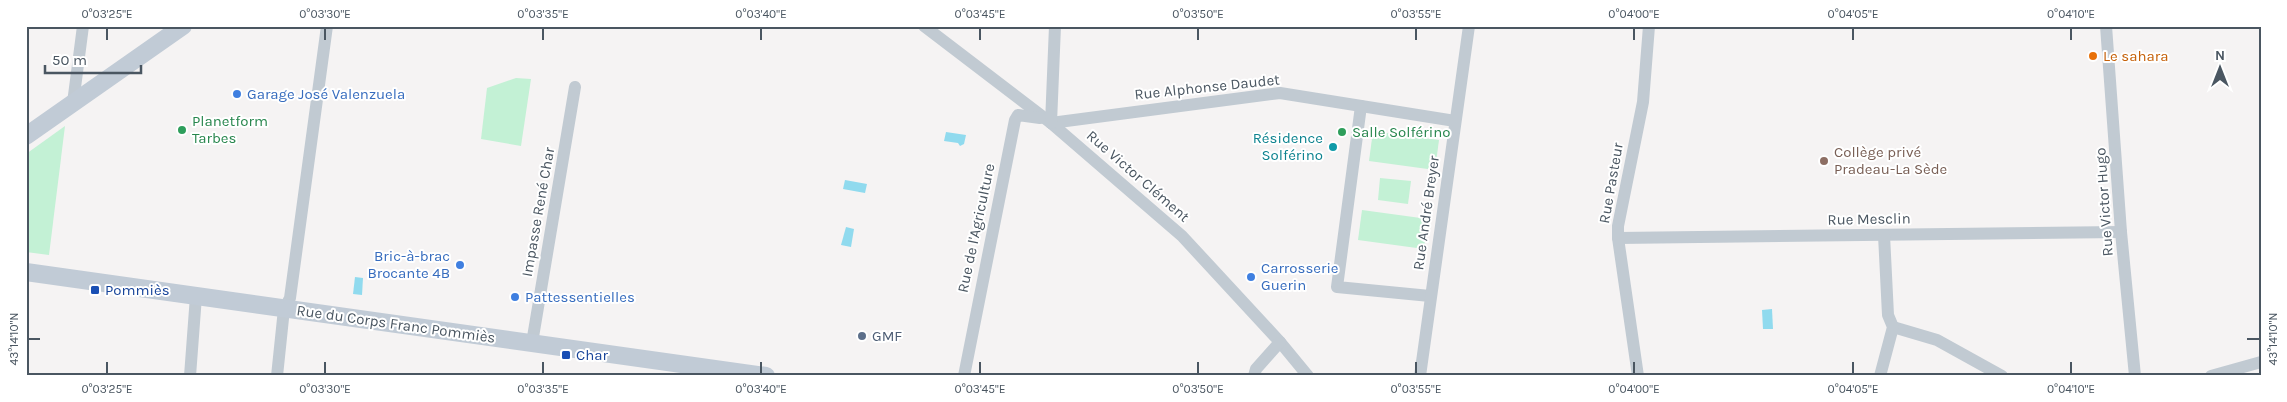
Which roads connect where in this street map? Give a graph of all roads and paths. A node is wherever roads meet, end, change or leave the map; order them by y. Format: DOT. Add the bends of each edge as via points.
graph roads {
  1 [pos="83,26"];
  2 [pos="183,26"];
  3 [pos="327,26"];
  4 [pos="924,26"];
  5 [pos="1055,26"];
  6 [pos="1469,26"];
  7 [pos="1649,26"];
  8 [pos="2106,26"];
  9 [pos="575,87"];
  10 [pos="73,103"];
  11 [pos="1361,106"];
  12 [pos="1048,121"];
  13 [pos="1455,121"];
  14 [pos="26,136"];
  15 [pos="2121,232"];
  16 [pos="1884,234"];
  17 [pos="1618,238"];
  18 [pos="26,272"];
  19 [pos="196,296"];
  20 [pos="1430,296"];
  21 [pos="284,309"];
  22 [pos="1893,327"];
  23 [pos="1280,342"];
  24 [pos="532,343"];
  25 [pos="2261,362"];
  26 [pos="731,373"];
  27 [pos="190,376"];
  28 [pos="278,376"];
  29 [pos="766,376"];
  30 [pos="964,376"];
  31 [pos="1254,376"];
  32 [pos="1308,376"];
  33 [pos="1420,376"];
  34 [pos="1638,376"];
  35 [pos="1880,376"];
  36 [pos="2002,376"];
  37 [pos="2135,376"];
  38 [pos="2212,376"];
  1 -- 10 [label="street"];
  2 -- 10 [label="main road"];
  3 -- 21 [label="street" via="290,298"];
  4 -- 12 [label="street, Rue Victor Clément"];
  5 -- 12 [label="street"];
  6 -- 13 [label="street, Rue André Breyer"];
  7 -- 17 [label="street, Rue Pasteur" via="1643,102 1620,209"];
  8 -- 15 [label="street, Rue Victor Hugo"];
  9 -- 24 [label="street, Impasse René Char"];
  10 -- 14 [label="main road"];
  11 -- 12 [label="street, Rue Alphonse Daudet" via="1280,93"];
  11 -- 13 [label="street, Rue Alphonse Daudet"];
  11 -- 20 [label="street" via="1337,287"];
  12 -- 23 [label="street, Rue Victor Clément" via="1182,236"];
  12 -- 30 [label="street, Rue de l'Agriculture" via="1021,114 1015,120"];
  13 -- 20 [label="street, Rue André Breyer"];
  15 -- 16 [label="street, Rue Mesclin"];
  15 -- 37 [label="street, Rue Victor Hugo"];
  16 -- 17 [label="street, Rue Mesclin"];
  16 -- 22 [label="street" via="1888,315"];
  17 -- 34 [label="street, Rue Pasteur"];
  18 -- 19 [label="main road, Rue du Corps Franc Pommiès"];
  19 -- 21 [label="main road, Rue du Corps Franc Pommiès"];
  19 -- 27 [label="street"];
  20 -- 33 [label="street, Rue André Breyer"];
  21 -- 24 [label="main road, Rue du Corps Franc Pommiès"];
  21 -- 28 [label="street"];
  22 -- 35 [label="street"];
  22 -- 36 [label="street" via="1937,340"];
  23 -- 31 [label="street" via="1256,369"];
  23 -- 32 [label="street, Rue Victor Clément"];
  24 -- 26 [label="main road, Rue du Corps Franc Pommiès"];
  25 -- 38 [label="street"];
  26 -- 29 [label="main road, Rue du Corps Franc Pommiès"];
}
